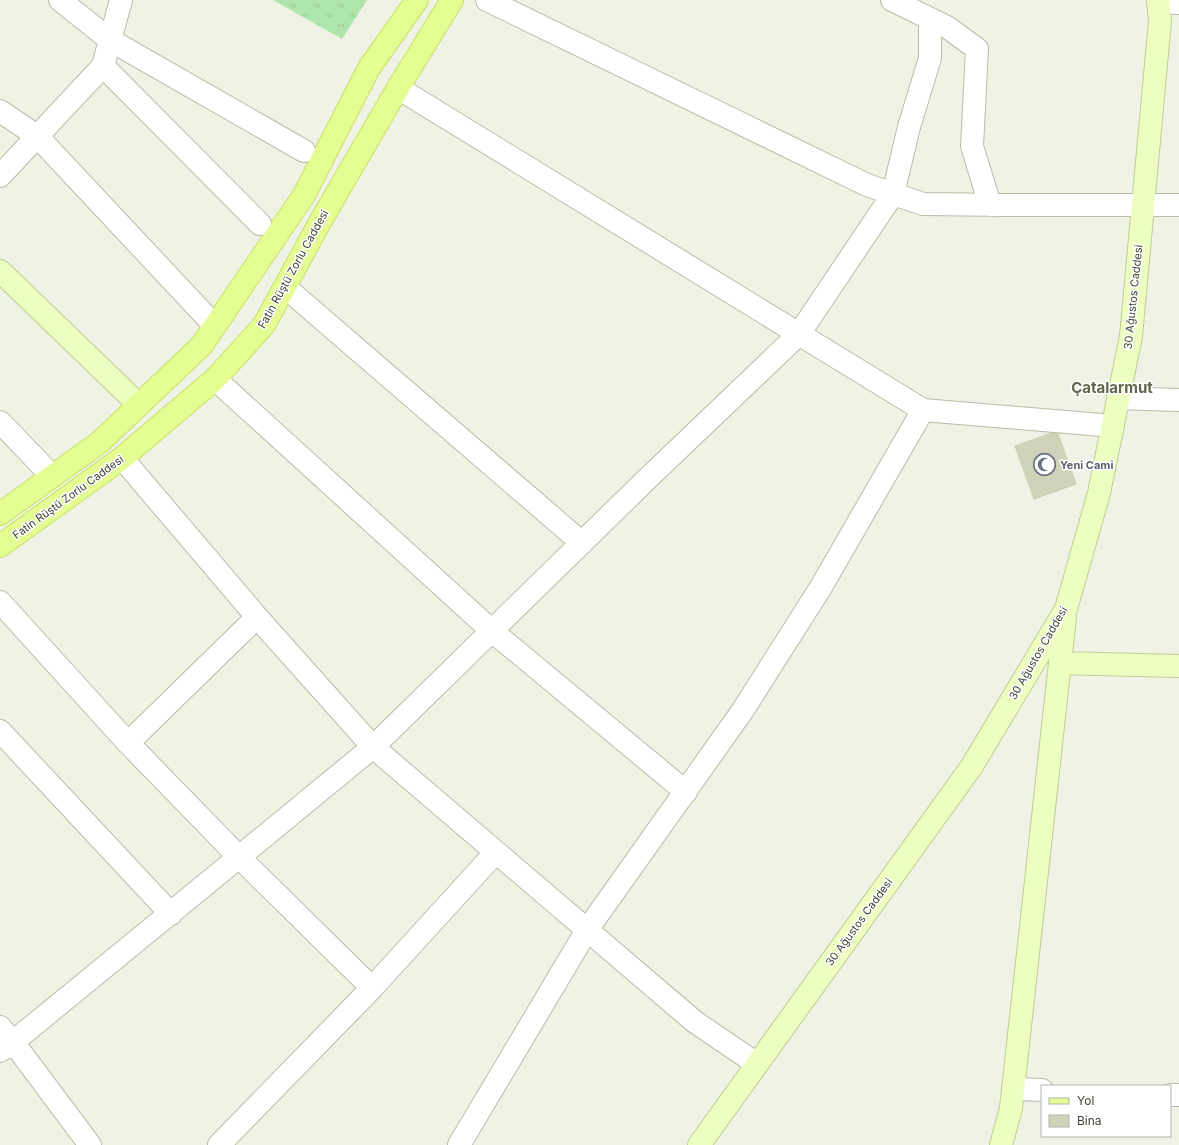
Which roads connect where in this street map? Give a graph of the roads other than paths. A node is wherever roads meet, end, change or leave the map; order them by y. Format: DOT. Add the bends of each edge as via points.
graph roads {
  1 [pos="60,0"];
  2 [pos="121,0"];
  3 [pos="416,0"];
  4 [pos="452,0"];
  5 [pos="487,0"];
  6 [pos="892,0"];
  7 [pos="1165,1"];
  8 [pos="930,19"];
  9 [pos="110,40"];
  10 [pos="104,66"];
  11 [pos="398,88"];
  12 [pos="0,110"];
  13 [pos="38,136"];
  14 [pos="304,151"];
  15 [pos="0,176"];
  16 [pos="893,194"];
  17 [pos="1143,204"];
  18 [pos="990,205"];
  19 [pos="1179,205"];
  20 [pos="260,224"];
  21 [pos="0,271"];
  22 [pos="286,287"];
  23 [pos="214,326"];
  24 [pos="799,334"];
  25 [pos="215,379"];
  26 [pos="1118,398"];
  27 [pos="1179,400"];
  28 [pos="138,405"];
  29 [pos="923,410"];
  30 [pos="0,422"];
  31 [pos="1113,426"];
  32 [pos="122,458"];
  33 [pos="52,476"];
  34 [pos="0,514"];
  35 [pos="582,543"];
  36 [pos="0,546"];
  37 [pos="0,602"];
  38 [pos="1066,609"];
  39 [pos="257,617"];
  40 [pos="492,631"];
  41 [pos="1060,663"];
  42 [pos="1179,666"];
  43 [pos="0,731"];
  44 [pos="128,743"];
  45 [pos="373,747"];
  46 [pos="686,792"];
  47 [pos="496,852"];
  48 [pos="240,857"];
  49 [pos="171,914"];
  50 [pos="587,930"];
  51 [pos="372,988"];
  52 [pos="4,1040"];
  53 [pos="757,1064"];
  54 [pos="1013,1089"];
  55 [pos="1041,1090"];
  56 [pos="90,1145"];
  57 [pos="219,1145"];
  58 [pos="459,1145"];
  59 [pos="698,1145"];
  60 [pos="1001,1145"];
  1 -- 9 [label="street"];
  2 -- 9 [label="street"];
  3 -- 23 [label="main road" via="369,68 304,195"];
  4 -- 11 [label="main road, Fatin Rüştü Zorlu Caddesi"];
  5 -- 16 [label="street" via="867,185"];
  6 -- 8 [label="street"];
  7 -- 17 [label="main road, 30 Ağustos Caddesi" via="1160,21"];
  8 -- 16 [label="street" via="930,58 909,127"];
  8 -- 18 [label="street" via="947,27 976,49 972,146"];
  9 -- 10 [label="street"];
  9 -- 14 [label="street"];
  10 -- 13 [label="street"];
  10 -- 20 [label="street"];
  11 -- 22 [label="main road, Fatin Rüştü Zorlu Caddesi" via="320,222"];
  11 -- 24 [label="street"];
  12 -- 13 [label="street"];
  13 -- 15 [label="street"];
  13 -- 23 [label="street"];
  16 -- 18 [label="street" via="923,204"];
  16 -- 24 [label="street"];
  17 -- 18 [label="street"];
  17 -- 19 [label="street"];
  17 -- 26 [label="main road, 30 Ağustos Caddesi" via="1131,336"];
  21 -- 28 [label="main road"];
  22 -- 25 [label="main road, Fatin Rüştü Zorlu Caddesi" via="264,325"];
  22 -- 35 [label="street"];
  23 -- 28 [label="main road" via="202,345"];
  24 -- 29 [label="street"];
  24 -- 35 [label="street"];
  25 -- 32 [label="main road, Fatin Rüştü Zorlu Caddesi"];
  25 -- 40 [label="street"];
  26 -- 27 [label="street"];
  26 -- 31 [label="main road, 30 Ağustos Caddesi"];
  28 -- 33 [label="main road" via="100,442"];
  29 -- 31 [label="street"];
  29 -- 46 [label="street" via="821,587 743,710"];
  30 -- 33 [label="street"];
  31 -- 38 [label="main road, 30 Ağustos Caddesi" via="1099,493"];
  32 -- 36 [label="main road, Fatin Rüştü Zorlu Caddesi"];
  32 -- 39 [label="street"];
  33 -- 34 [label="main road"];
  35 -- 40 [label="street"];
  37 -- 44 [label="street"];
  38 -- 41 [label="main road"];
  38 -- 53 [label="main road, 30 Ağustos Caddesi" via="972,766"];
  39 -- 44 [label="street"];
  39 -- 45 [label="street"];
  40 -- 45 [label="street"];
  40 -- 46 [label="street"];
  41 -- 42 [label="main road"];
  41 -- 54 [label="main road"];
  43 -- 49 [label="street"];
  44 -- 48 [label="street"];
  45 -- 47 [label="street"];
  45 -- 48 [label="street"];
  46 -- 50 [label="street"];
  47 -- 50 [label="street"];
  47 -- 51 [label="street"];
  48 -- 49 [label="street"];
  48 -- 51 [label="street"];
  49 -- 52 [label="street"];
  50 -- 53 [label="street" via="695,1022"];
  50 -- 58 [label="street"];
  51 -- 57 [label="street"];
  52 -- 56 [label="street"];
  53 -- 59 [label="main road, 30 Ağustos Caddesi"];
  54 -- 55 [label="street"];
  54 -- 60 [label="main road" via="1011,1108"];
}
